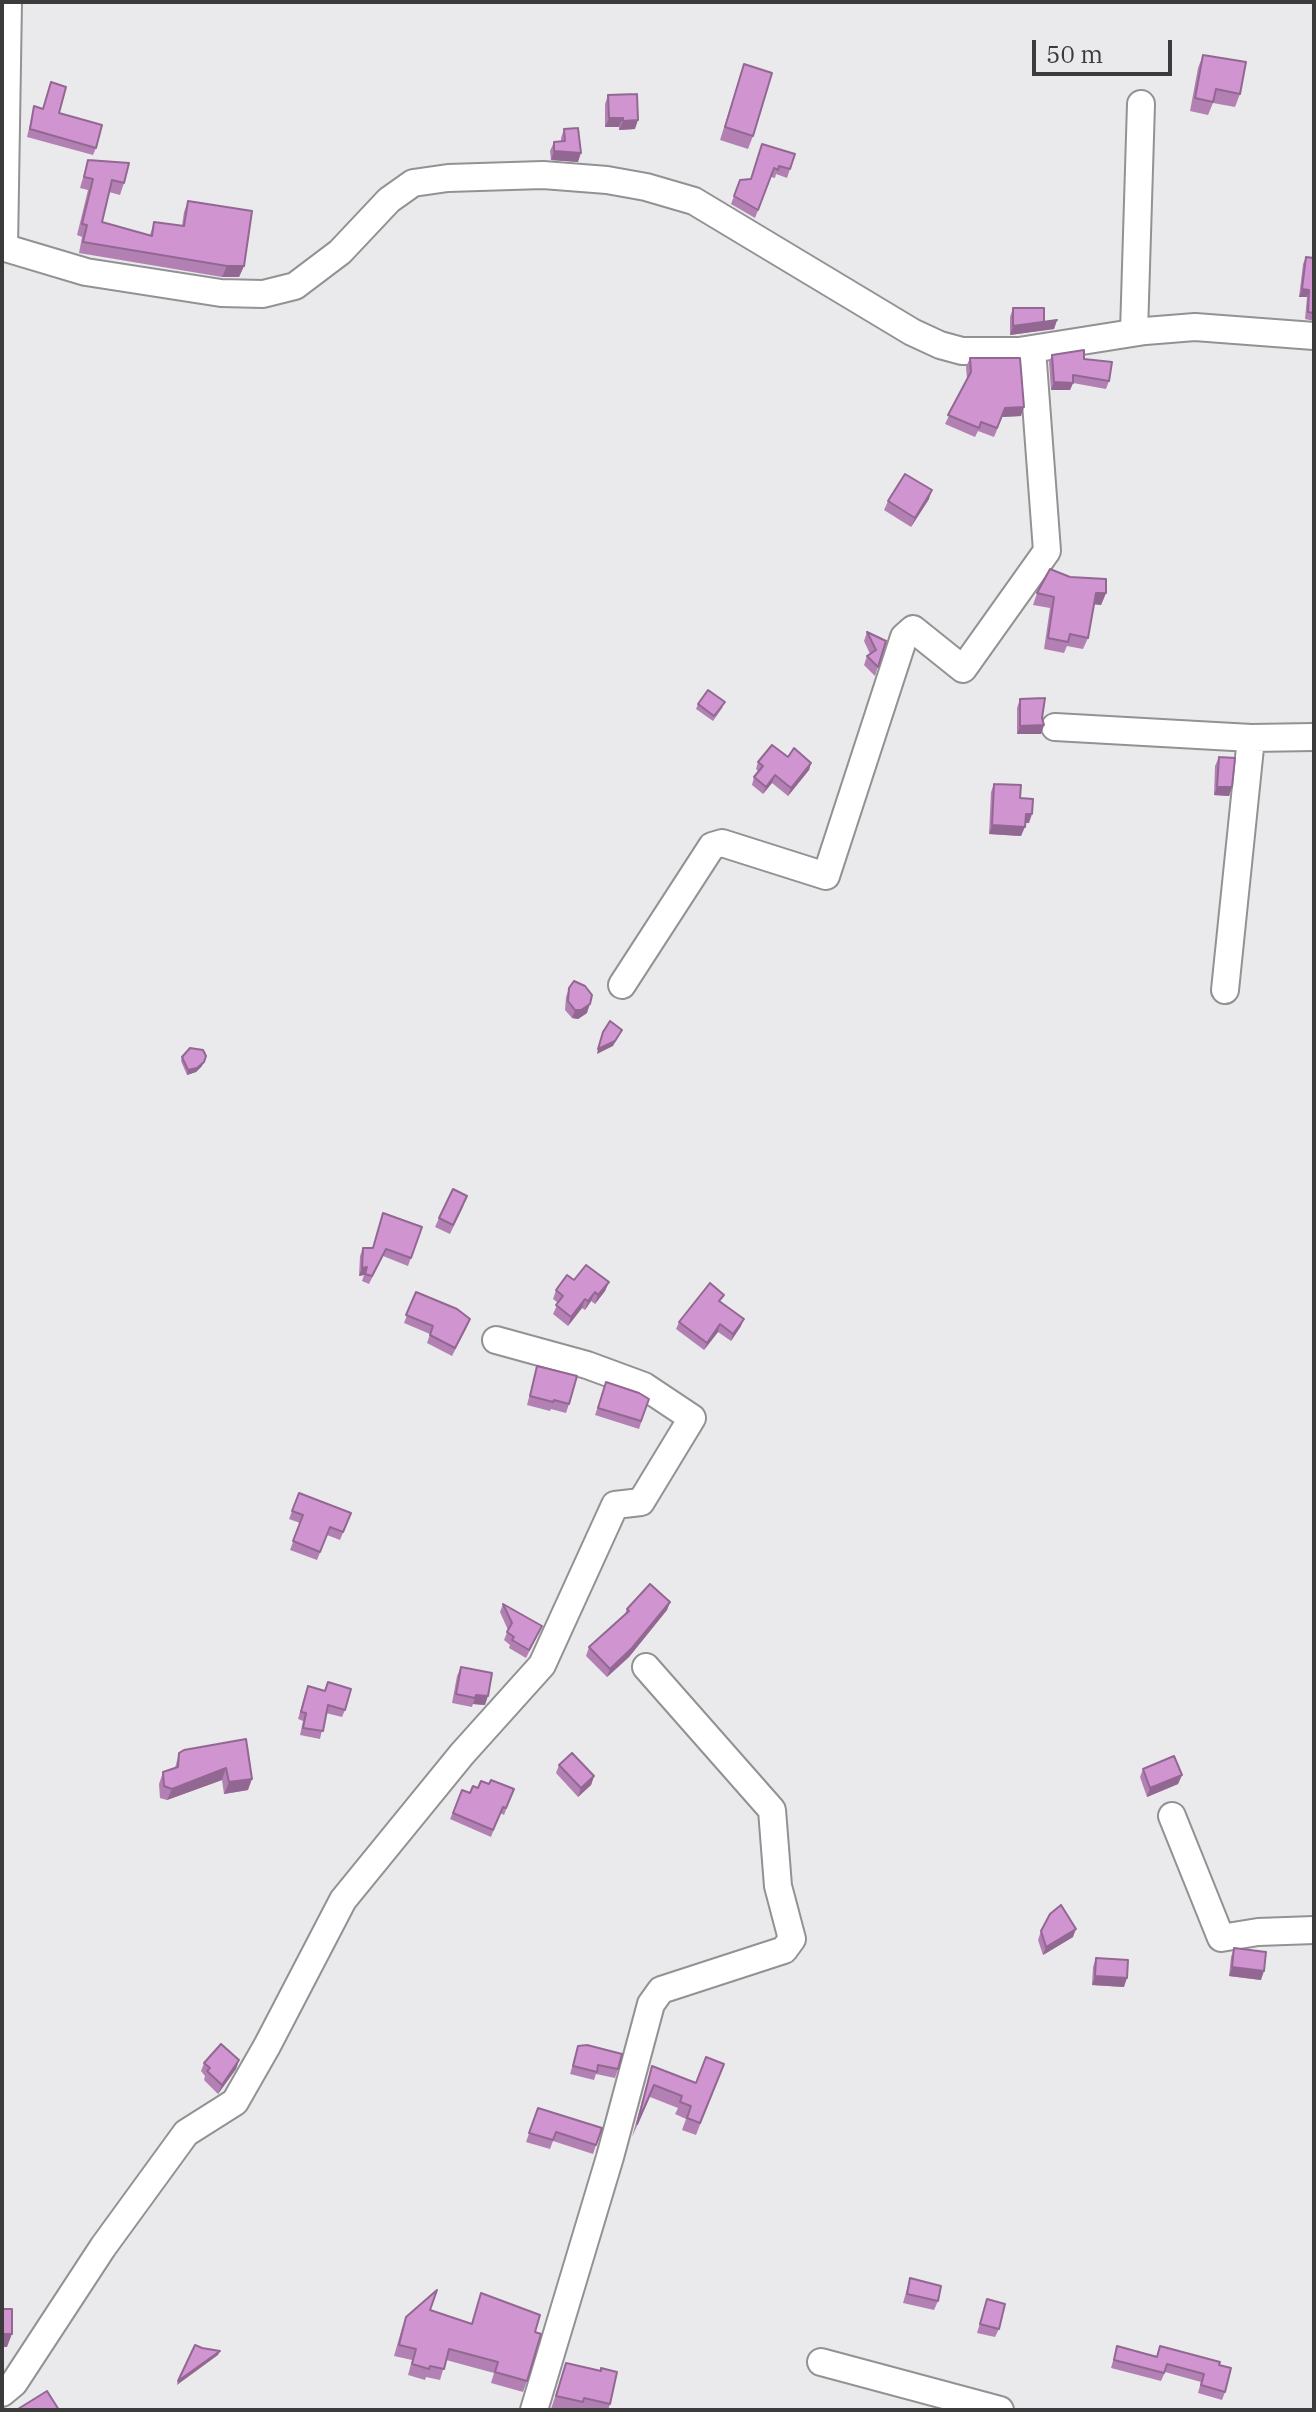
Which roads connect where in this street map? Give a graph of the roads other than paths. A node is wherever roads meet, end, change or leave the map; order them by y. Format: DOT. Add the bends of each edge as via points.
graph roads {
  1 [pos="8,2"];
  2 [pos="1141,104"];
  3 [pos="3,248"];
  4 [pos="1134,332"];
  5 [pos="1314,336"];
  6 [pos="1032,349"];
  7 [pos="1055,727"];
  8 [pos="1314,737"];
  9 [pos="1251,738"];
  10 [pos="622,985"];
  11 [pos="1225,990"];
  12 [pos="496,1340"];
  13 [pos="646,1667"];
  14 [pos="1172,1816"];
  15 [pos="1314,1930"];
  16 [pos="821,2362"];
  17 [pos="2,2393"];
  18 [pos="534,2410"];
  19 [pos="1000,2410"];
  1 -- 3 [label="street"];
  2 -- 4 [label="street"];
  3 -- 6 [label="street" via="86,272 221,293 263,294 295,286 413,183 543,175 607,180 694,201 940,345 962,351"];
  4 -- 5 [label="street" via="1195,327"];
  4 -- 6 [label="street"];
  6 -- 10 [label="street" via="1047,551 963,669 913,629 904,637 826,876 722,843 712,846"];
  7 -- 9 [label="street"];
  8 -- 9 [label="street"];
  9 -- 11 [label="street"];
  12 -- 17 [label="street" via="644,1386 692,1418 641,1502 615,1505 542,1665 343,1900 235,2102 186,2133 14,2383"];
  13 -- 18 [label="street" via="772,1810 778,1886 792,1939 784,1950 661,1990 651,2004"];
  14 -- 15 [label="street" via="1221,1938"];
  16 -- 19 [label="street"];
}
